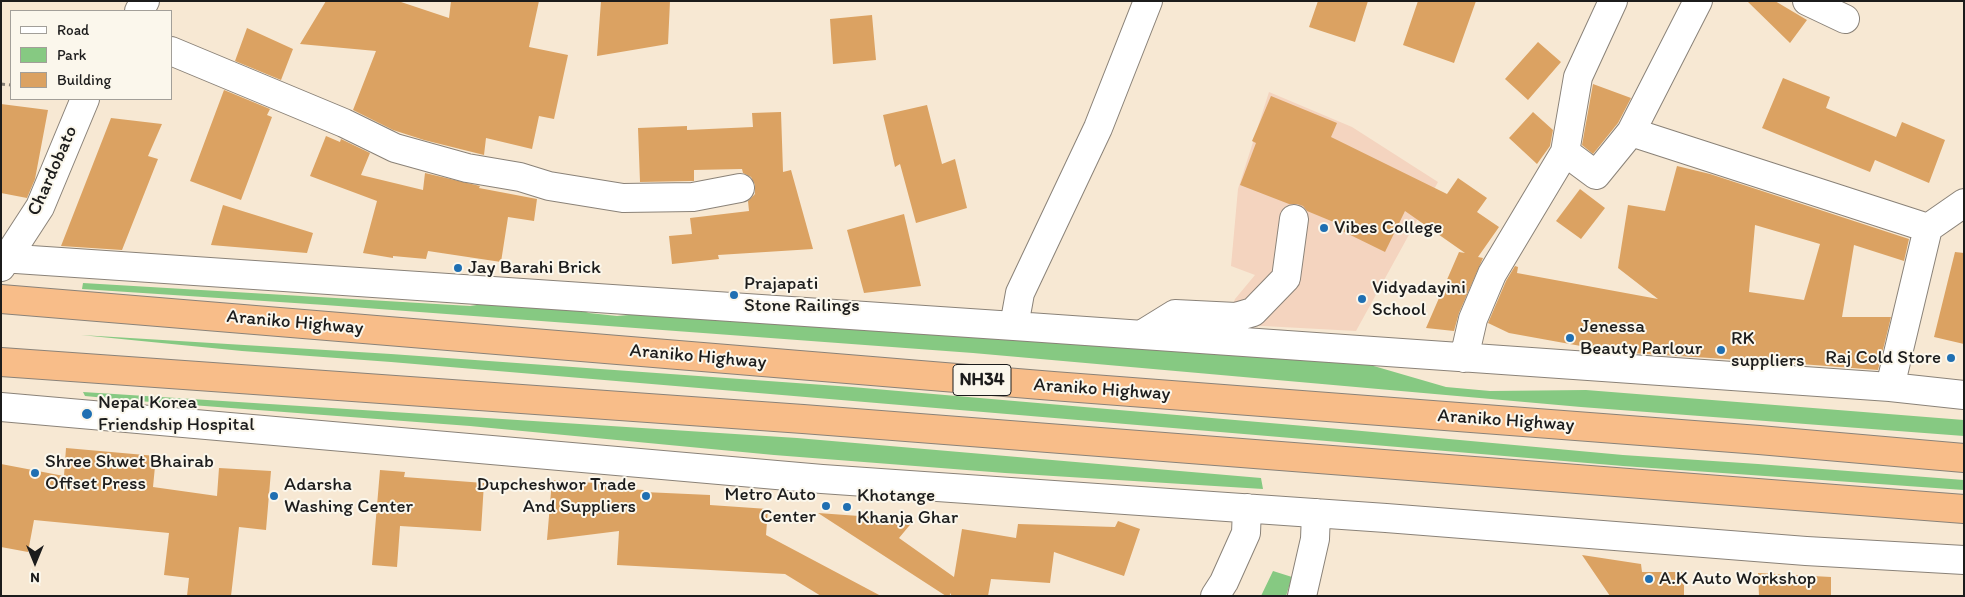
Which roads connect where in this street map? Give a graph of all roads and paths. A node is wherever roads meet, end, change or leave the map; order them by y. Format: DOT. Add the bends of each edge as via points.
graph roads {
  1 [pos="1148,1"];
  2 [pos="1613,1"];
  3 [pos="1698,1"];
  4 [pos="1807,1"];
  5 [pos="1845,19"];
  6 [pos="172,51"];
  7 [pos="85,100"];
  8 [pos="1631,132"];
  9 [pos="1565,152"];
  10 [pos="740,188"];
  11 [pos="1964,203"];
  12 [pos="1294,219"];
  13 [pos="1928,228"];
  14 [pos="3,261"];
  15 [pos="1,299"];
  16 [pos="1014,326"];
  17 [pos="1141,335"];
  18 [pos="1464,358"];
  19 [pos="1,362"];
  20 [pos="1890,387"];
  21 [pos="1964,395"];
  22 [pos="1,407"];
  23 [pos="1964,458"];
  24 [pos="1247,508"];
  25 [pos="1964,509"];
  26 [pos="1316,513"];
  27 [pos="1964,560"];
  28 [pos="1215,596"];
  29 [pos="1302,596"];
  1 -- 16 [label="street" via="1098,128 1020,294"];
  2 -- 9 [label="street" via="1578,77"];
  3 -- 8 [label="street"];
  4 -- 5 [label="street"];
  6 -- 10 [label="street" via="344,123 395,148 467,168 623,198 693,197"];
  7 -- 14 [label="street, Chardobato" via="40,207"];
  8 -- 9 [label="street" via="1596,175"];
  8 -- 13 [label="street"];
  9 -- 18 [label="street" via="1492,274 1473,319"];
  11 -- 13 [label="street"];
  12 -- 17 [label="street" via="1286,278 1253,312 1236,317 1175,314"];
  13 -- 20 [label="street"];
  14 -- 16 [label="street"];
  15 -- 23 [label="highway, Araniko Highway / NH34"];
  16 -- 17 [label="street"];
  17 -- 18 [label="street"];
  18 -- 20 [label="street"];
  19 -- 25 [label="highway" via="793,418"];
  20 -- 21 [label="street"];
  22 -- 24 [label="street" via="822,479"];
  24 -- 26 [label="street"];
  24 -- 28 [label="street" via="1246,533"];
  26 -- 27 [label="street"];
  26 -- 29 [label="street" via="1315,539"];
}
